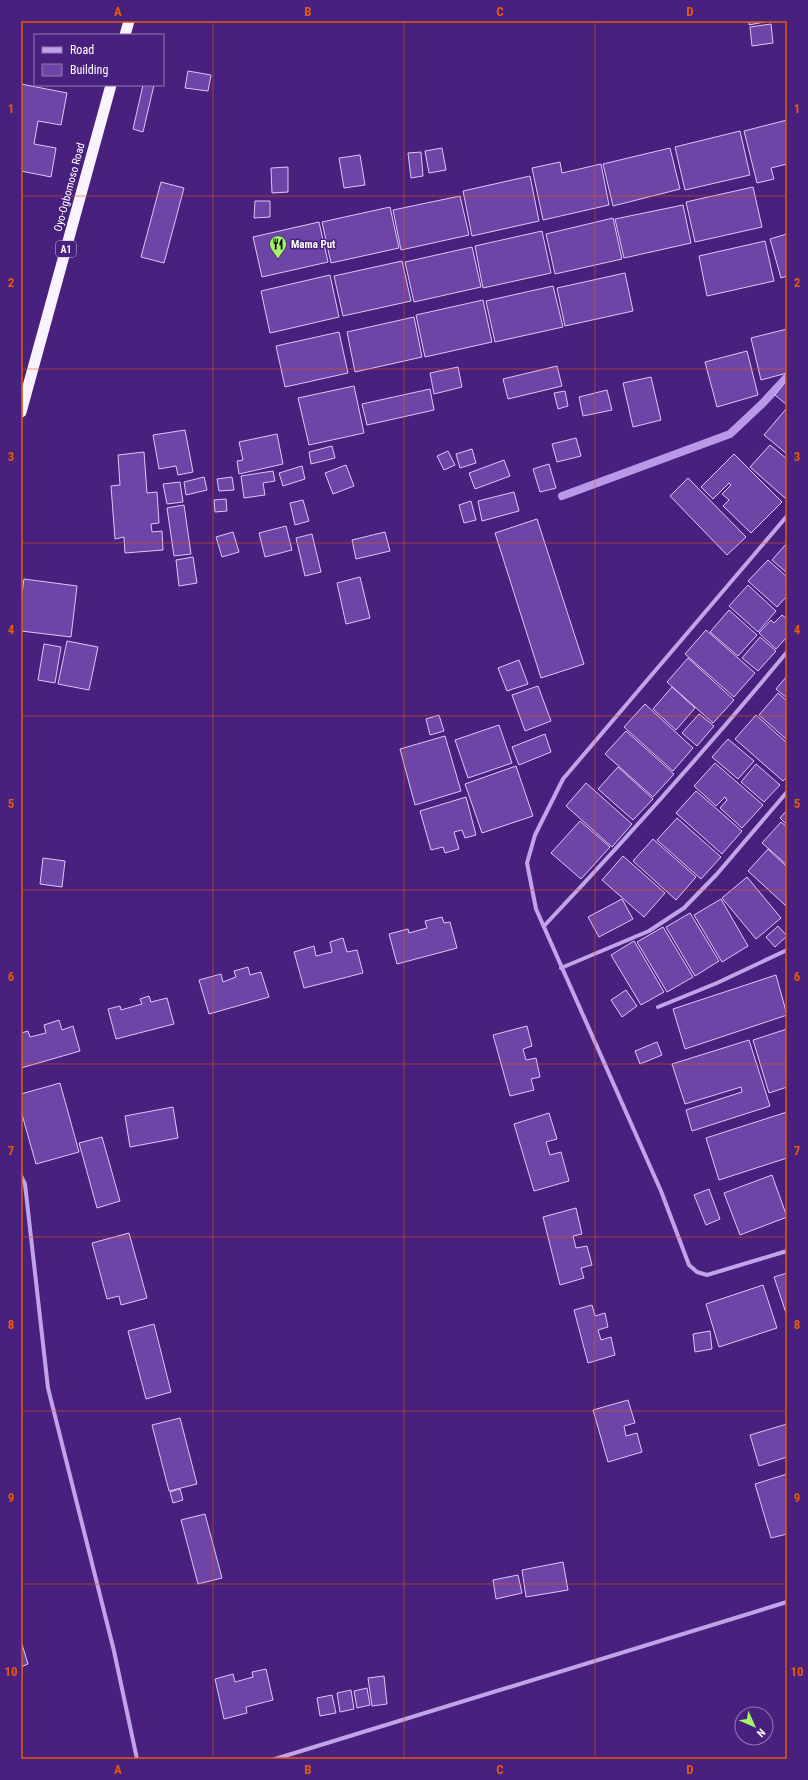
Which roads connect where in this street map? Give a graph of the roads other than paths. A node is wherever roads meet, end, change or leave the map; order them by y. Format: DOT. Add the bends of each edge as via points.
graph roads {
  1 [pos="129,21"];
  2 [pos="125,34"];
  3 [pos="111,86"];
  4 [pos="21,412"];
  5 [pos="787,516"];
  6 [pos="787,652"];
  7 [pos="787,792"];
  8 [pos="544,926"];
  9 [pos="787,950"];
  10 [pos="561,968"];
  11 [pos="658,1007"];
  12 [pos="21,1176"];
  13 [pos="787,1251"];
  14 [pos="787,1602"];
  15 [pos="137,1759"];
  16 [pos="275,1759"];
  1 -- 2 [label="highway"];
  3 -- 4 [label="highway, Oyo-Ogbomoso Road / A1"];
  5 -- 8 [label="street" via="563,779 535,835 527,863 536,909"];
  6 -- 8 [label="street" via="710,744 607,860"];
  7 -- 10 [label="street" via="717,874 684,908 649,931"];
  8 -- 10 [label="street"];
  9 -- 11 [label="street"];
  10 -- 13 [label="street" via="661,1191 689,1265 697,1272 707,1275"];
  12 -- 15 [label="street" via="25,1184 48,1388 114,1651"];
  14 -- 16 [label="street"];
}
